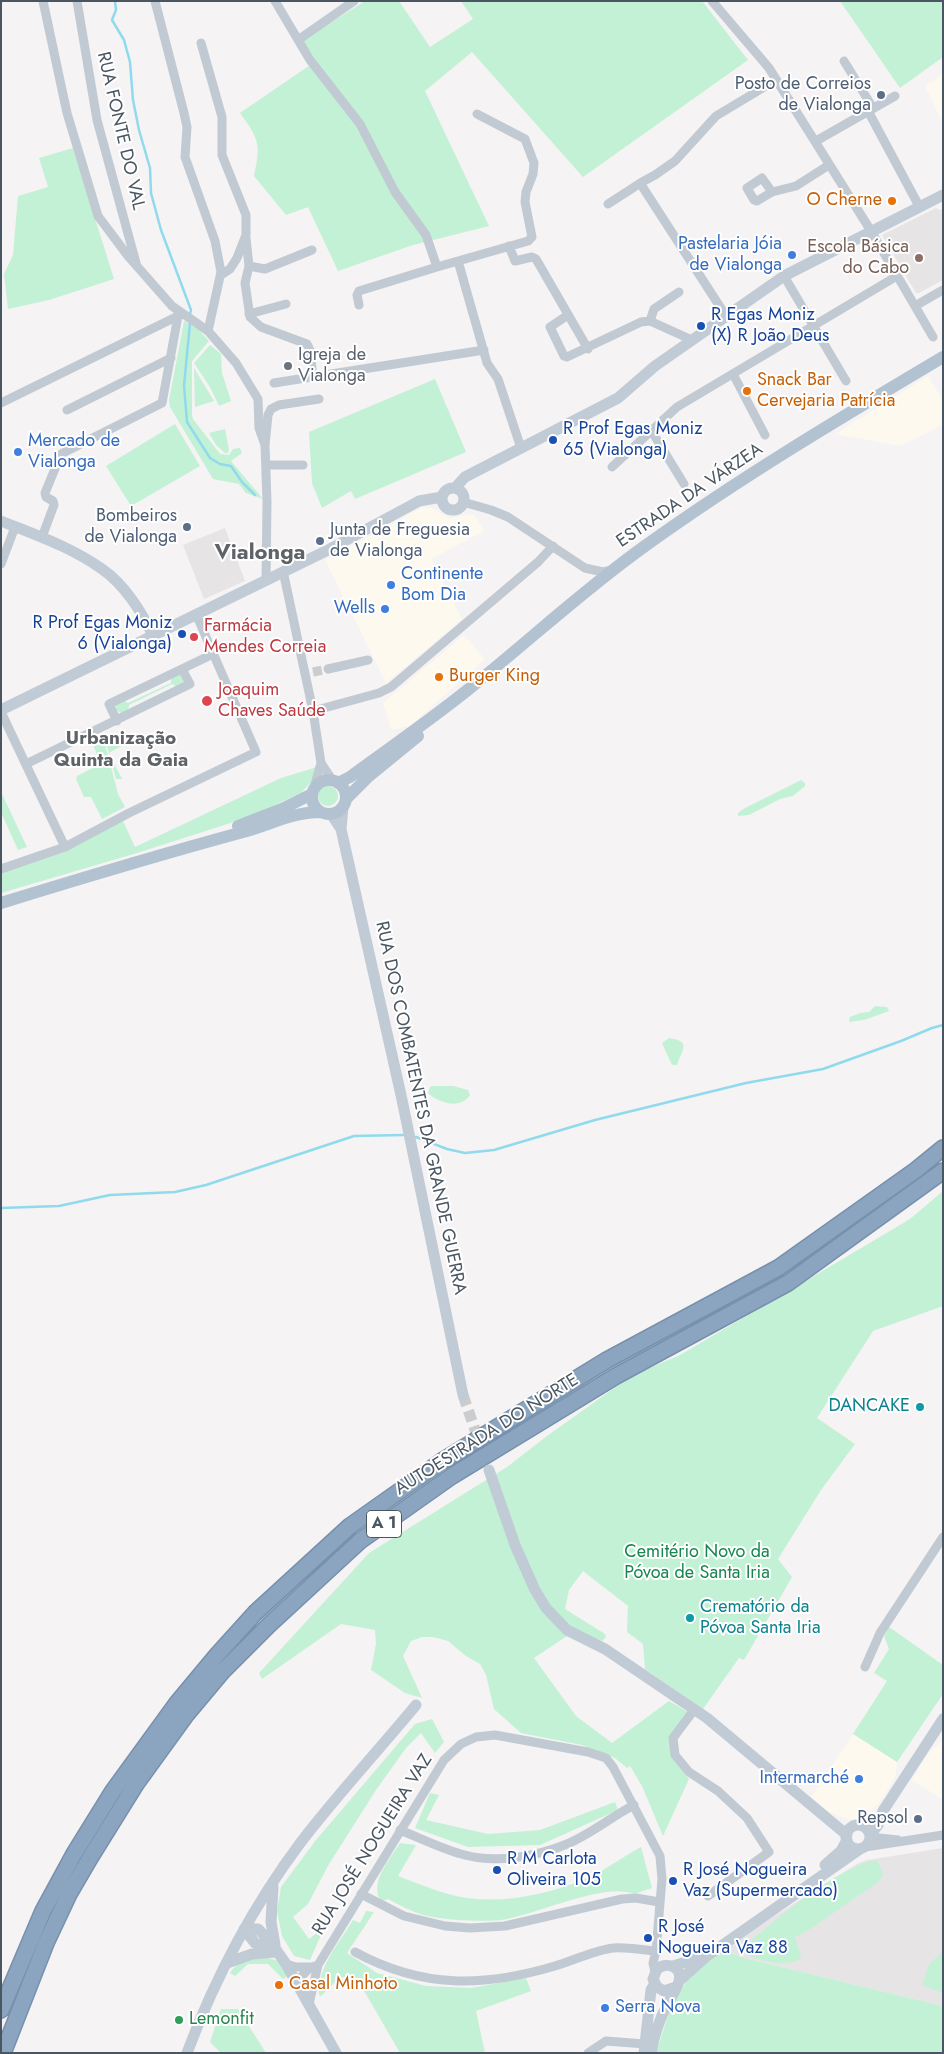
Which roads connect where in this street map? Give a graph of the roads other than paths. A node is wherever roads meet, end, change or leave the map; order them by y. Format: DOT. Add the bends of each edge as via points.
graph roads {
  1 [pos="43,1"];
  2 [pos="77,1"];
  3 [pos="154,1"];
  4 [pos="275,1"];
  5 [pos="354,1"];
  6 [pos="712,1"];
  7 [pos="298,40"];
  8 [pos="201,44"];
  9 [pos="844,61"];
  10 [pos="776,80"];
  11 [pos="895,96"];
  12 [pos="871,109"];
  13 [pos="477,114"];
  14 [pos="816,141"];
  15 [pos="830,165"];
  16 [pos="640,183"];
  17 [pos="772,192"];
  18 [pos="943,195"];
  19 [pos="608,204"];
  20 [pos="919,206"];
  21 [pos="871,231"];
  22 [pos="246,235"];
  23 [pos="509,246"];
  24 [pos="312,250"];
  25 [pos="458,261"];
  26 [pos="137,266"];
  27 [pos="249,266"];
  28 [pos="438,267"];
  29 [pos="221,275"];
  30 [pos="784,276"];
  31 [pos="897,276"];
  32 [pos="943,290"];
  33 [pos="679,292"];
  34 [pos="271,297"];
  35 [pos="286,304"];
  36 [pos="359,305"];
  37 [pos="915,306"];
  38 [pos="274,308"];
  39 [pos="249,314"];
  40 [pos="180,315"];
  41 [pos="568,315"];
  42 [pos="726,316"];
  43 [pos="650,321"];
  44 [pos="813,325"];
  45 [pos="208,331"];
  46 [pos="933,337"];
  47 [pos="692,340"];
  48 [pos="588,349"];
  49 [pos="484,350"];
  50 [pos="943,357"];
  51 [pos="171,358"];
  52 [pos="733,374"];
  53 [pos="313,378"];
  54 [pos="846,382"];
  55 [pos="274,383"];
  56 [pos="319,399"];
  57 [pos="1,403"];
  58 [pos="67,410"];
  59 [pos="652,430"];
  60 [pos="765,435"];
  61 [pos="265,445"];
  62 [pos="521,448"];
  63 [pos="267,465"];
  64 [pos="303,465"];
  65 [pos="612,467"];
  66 [pos="684,484"];
  67 [pos="455,488"];
  68 [pos="442,497"];
  69 [pos="463,502"];
  70 [pos="1,521"];
  71 [pos="15,526"];
  72 [pos="42,537"];
  73 [pos="553,546"];
  74 [pos="1,564"];
  75 [pos="585,568"];
  76 [pos="616,568"];
  77 [pos="283,571"];
  78 [pos="266,580"];
  79 [pos="588,590"];
  80 [pos="196,614"];
  81 [pos="154,636"];
  82 [pos="213,654"];
  83 [pos="368,660"];
  84 [pos="182,669"];
  85 [pos="328,669"];
  86 [pos="474,686"];
  87 [pos="1,711"];
  88 [pos="313,711"];
  89 [pos="117,721"];
  90 [pos="321,763"];
  91 [pos="26,764"];
  92 [pos="336,782"];
  93 [pos="313,791"];
  94 [pos="344,803"];
  95 [pos="326,813"];
  96 [pos="341,829"];
  97 [pos="65,846"];
  98 [pos="156,856"];
  99 [pos="1,869"];
  100 [pos="1,903"];
  101 [pos="943,1148"];
  102 [pos="943,1171"];
  103 [pos="463,1395"];
  104 [pos="489,1470"];
  105 [pos="943,1537"];
  106 [pos="865,1667"];
  107 [pos="416,1704"];
  108 [pos="694,1710"];
  109 [pos="943,1719"];
  110 [pos="634,1806"];
  111 [pos="883,1810"];
  112 [pos="400,1830"];
  113 [pos="852,1832"];
  114 [pos="943,1835"];
  115 [pos="866,1842"];
  116 [pos="273,1882"];
  117 [pos="360,1894"];
  118 [pos="708,1896"];
  119 [pos="659,1902"];
  120 [pos="244,1929"];
  121 [pos="656,1951"];
  122 [pos="276,1952"];
  123 [pos="355,1952"];
  124 [pos="227,1962"];
  125 [pos="286,1964"];
  126 [pos="671,1965"];
  127 [pos="315,1968"];
  128 [pos="655,1978"];
  129 [pos="297,1984"];
  130 [pos="678,1984"];
  131 [pos="309,2004"];
  132 [pos="1,2010"];
  133 [pos="647,2050"];
  134 [pos="3,2053"];
  135 [pos="187,2053"];
  136 [pos="336,2053"];
  137 [pos="588,2053"];
  1 -- 26 [label="street" via="67,113 98,216"];
  2 -- 26 [label="street, RUA FONTE DO VAL" via="97,120"];
  3 -- 29 [label="street" via="185,120 185,157 215,241"];
  4 -- 7 [label="street"];
  5 -- 7 [label="street"];
  6 -- 10 [label="street"];
  7 -- 28 [label="street" via="360,124 388,180 422,228"];
  8 -- 22 [label="street" via="222,117 222,155 246,215"];
  9 -- 12 [label="street"];
  10 -- 14 [label="street"];
  10 -- 16 [label="street" via="716,116 675,161"];
  11 -- 12 [label="street"];
  12 -- 14 [label="street"];
  12 -- 20 [label="street"];
  13 -- 23 [label="street" via="525,139 534,163 525,202 532,235 529,240"];
  14 -- 15 [label="street"];
  15 -- 17 [label="street" via="796,186"];
  15 -- 21 [label="street"];
  16 -- 19 [label="street"];
  16 -- 42 [label="street"];
  18 -- 20 [label="street"];
  20 -- 21 [label="street"];
  21 -- 30 [label="street"];
  21 -- 31 [label="street"];
  22 -- 27 [label="street"];
  22 -- 29 [label="street" via="238,258 230,270"];
  23 -- 25 [label="street"];
  23 -- 41 [label="street" via="515,261 535,258"];
  24 -- 27 [label="street" via="265,268"];
  25 -- 28 [label="street"];
  25 -- 49 [label="street"];
  26 -- 40 [label="street"];
  27 -- 39 [label="street" via="245,283"];
  28 -- 36 [label="street" via="359,291"];
  29 -- 45 [label="street"];
  30 -- 42 [label="street"];
  30 -- 44 [label="street"];
  31 -- 37 [label="street"];
  31 -- 44 [label="street"];
  32 -- 37 [label="street"];
  33 -- 43 [label="street" via="654,309"];
  34 -- 38 [label="street"];
  35 -- 38 [label="street"];
  37 -- 46 [label="street"];
  38 -- 39 [label="street"];
  39 -- 53 [label="street" via="261,328 307,344"];
  40 -- 45 [label="street"];
  40 -- 51 [label="street"];
  40 -- 57 [label="street"];
  41 -- 48 [label="street"];
  41 -- 48 [label="street" via="550,327 564,356"];
  42 -- 47 [label="street"];
  43 -- 47 [label="street"];
  43 -- 48 [label="street" via="636,323"];
  44 -- 52 [label="street"];
  44 -- 54 [label="street"];
  45 -- 61 [label="street" via="236,363 255,393 259,405 259,428"];
  47 -- 62 [label="street" via="618,398"];
  49 -- 53 [label="street"];
  49 -- 62 [label="street" via="487,363 498,379"];
  50 -- 76 [label="main road, ESTRADA DA VÁRZEA" via="703,505"];
  51 -- 58 [label="street"];
  51 -- 72 [label="street" via="162,403 60,456 45,493 54,505"];
  52 -- 59 [label="street" via="677,407"];
  52 -- 60 [label="street"];
  53 -- 55 [label="street"];
  56 -- 61 [label="street" via="271,409"];
  59 -- 65 [label="street"];
  59 -- 66 [label="street"];
  61 -- 63 [label="street"];
  62 -- 67 [label="street" via="465,477"];
  63 -- 64 [label="street"];
  63 -- 78 [label="street"];
  67 -- 68 [label="street" via="448,489"];
  67 -- 69 [label="street" via="463,495"];
  68 -- 69 [label="street" via="445,507 451,510"];
  68 -- 77 [label="street" via="419,501"];
  69 -- 73 [label="street" via="508,517"];
  70 -- 71 [label="street"];
  71 -- 72 [label="street"];
  71 -- 74 [label="street"];
  72 -- 81 [label="street" via="104,570 120,586"];
  73 -- 75 [label="street"];
  73 -- 88 [label="street" via="391,687"];
  75 -- 76 [label="street" via="603,572"];
  75 -- 79 [label="street" via="590,576"];
  76 -- 79 [label="main road, ESTRADA DA VÁRZEA"];
  77 -- 78 [label="street"];
  77 -- 88 [label="street" via="309,672"];
  78 -- 80 [label="street"];
  79 -- 86 [label="main road, ESTRADA DA VÁRZEA"];
  80 -- 81 [label="street"];
  80 -- 82 [label="street"];
  81 -- 87 [label="street"];
  82 -- 84 [label="street"];
  82 -- 97 [label="street" via="256,752"];
  83 -- 85 [label="street"];
  84 -- 89 [label="street" via="190,684"];
  84 -- 89 [label="street" via="109,704"];
  86 -- 92 [label="main road, ESTRADA DA VÁRZEA" via="350,777"];
  86 -- 94 [label="main road, ESTRADA DA VÁRZEA" via="369,776"];
  87 -- 91 [label="street"];
  88 -- 90 [label="street"];
  89 -- 91 [label="street"];
  90 -- 92 [label="street"];
  90 -- 93 [label="street"];
  91 -- 97 [label="street"];
  92 -- 93 [label="main road, ESTRADA DA VÁRZEA" via="322,781"];
  92 -- 94 [label="main road" via="345,791"];
  93 -- 95 [label="main road" via="313,805"];
  93 -- 98 [label="main road, ESTRADA DA VÁRZEA" via="252,821"];
  94 -- 95 [label="main road, ESTRADA DA VÁRZEA"];
  94 -- 96 [label="street, RUA DOS COMBATENTES DA GRANDE GUERRA"];
  95 -- 96 [label="street, RUA DOS COMBATENTES DA GRANDE GUERRA"];
  95 -- 98 [label="main road, ESTRADA DA VÁRZEA" via="295,815"];
  96 -- 103 [label="street, RUA DOS COMBATENTES DA GRANDE GUERRA" via="401,1095"];
  97 -- 99 [label="street"];
  98 -- 100 [label="main road, ESTRADA DA VÁRZEA"];
  101 -- 132 [label="highway, AUTOESTRADA DO NORTE / A 1" via="778,1268 607,1360 442,1461 350,1526 255,1613 216,1655 113,1791 43,1912"];
  102 -- 134 [label="highway, AUTOESTRADA DO NORTE / A 1" via="788,1283 616,1376 452,1476 360,1541 269,1625 222,1672 186,1715 126,1800 69,1894"];
  104 -- 108 [label="street" via="515,1545 546,1608 566,1630 605,1649"];
  105 -- 106 [label="street" via="880,1633"];
  107 -- 116 [label="street" via="302,1841"];
  108 -- 113 [label="street" via="832,1821"];
  108 -- 118 [label="street" via="673,1738 675,1755 689,1772 718,1791 747,1818 769,1852"];
  109 -- 111 [label="street"];
  110 -- 112 [label="street" via="569,1843 528,1855 486,1858 462,1855"];
  110 -- 112 [label="street, RUA JOSÉ NOGUEIRA VAZ" via="606,1758 495,1735 461,1744 444,1760"];
  110 -- 119 [label="street, RUA JOSÉ NOGUEIRA VAZ" via="660,1856"];
  111 -- 113 [label="street"];
  111 -- 115 [label="street" via="878,1825"];
  112 -- 117 [label="street, RUA JOSÉ NOGUEIRA VAZ"];
  113 -- 115 [label="street" via="867,1829"];
  113 -- 115 [label="street" via="850,1846"];
  113 -- 126 [label="street" via="841,1851 809,1877 689,1961"];
  114 -- 115 [label="street" via="882,1846"];
  115 -- 130 [label="street" via="707,1956"];
  116 -- 120 [label="street"];
  116 -- 122 [label="street" via="270,1905"];
  117 -- 119 [label="street" via="404,1916 445,1926 470,1928 505,1926 614,1900 636,1898"];
  117 -- 127 [label="street, RUA JOSÉ NOGUEIRA VAZ"];
  119 -- 121 [label="street, RUA JOSÉ NOGUEIRA VAZ"];
  120 -- 122 [label="street" via="255,1943"];
  120 -- 124 [label="street"];
  121 -- 123 [label="street" via="613,1948 527,1974 472,1982 425,1978 378,1965"];
  121 -- 126 [label="street"];
  121 -- 128 [label="street, RUA JOSÉ NOGUEIRA VAZ" via="653,1963"];
  122 -- 124 [label="street" via="252,1954"];
  122 -- 125 [label="street"];
  124 -- 135 [label="street"];
  125 -- 127 [label="street" via="296,1968"];
  125 -- 129 [label="street"];
  126 -- 128 [label="street" via="663,1965"];
  126 -- 130 [label="street" via="679,1974"];
  127 -- 129 [label="street, RUA JOSÉ NOGUEIRA VAZ" via="308,1982"];
  127 -- 131 [label="street, RUA JOSÉ NOGUEIRA VAZ"];
  128 -- 130 [label="street" via="664,1991"];
  128 -- 133 [label="street" via="651,1990"];
  129 -- 131 [label="street"];
  130 -- 133 [label="street"];
  131 -- 136 [label="street"];
  133 -- 137 [label="street" via="606,2041"];
}
